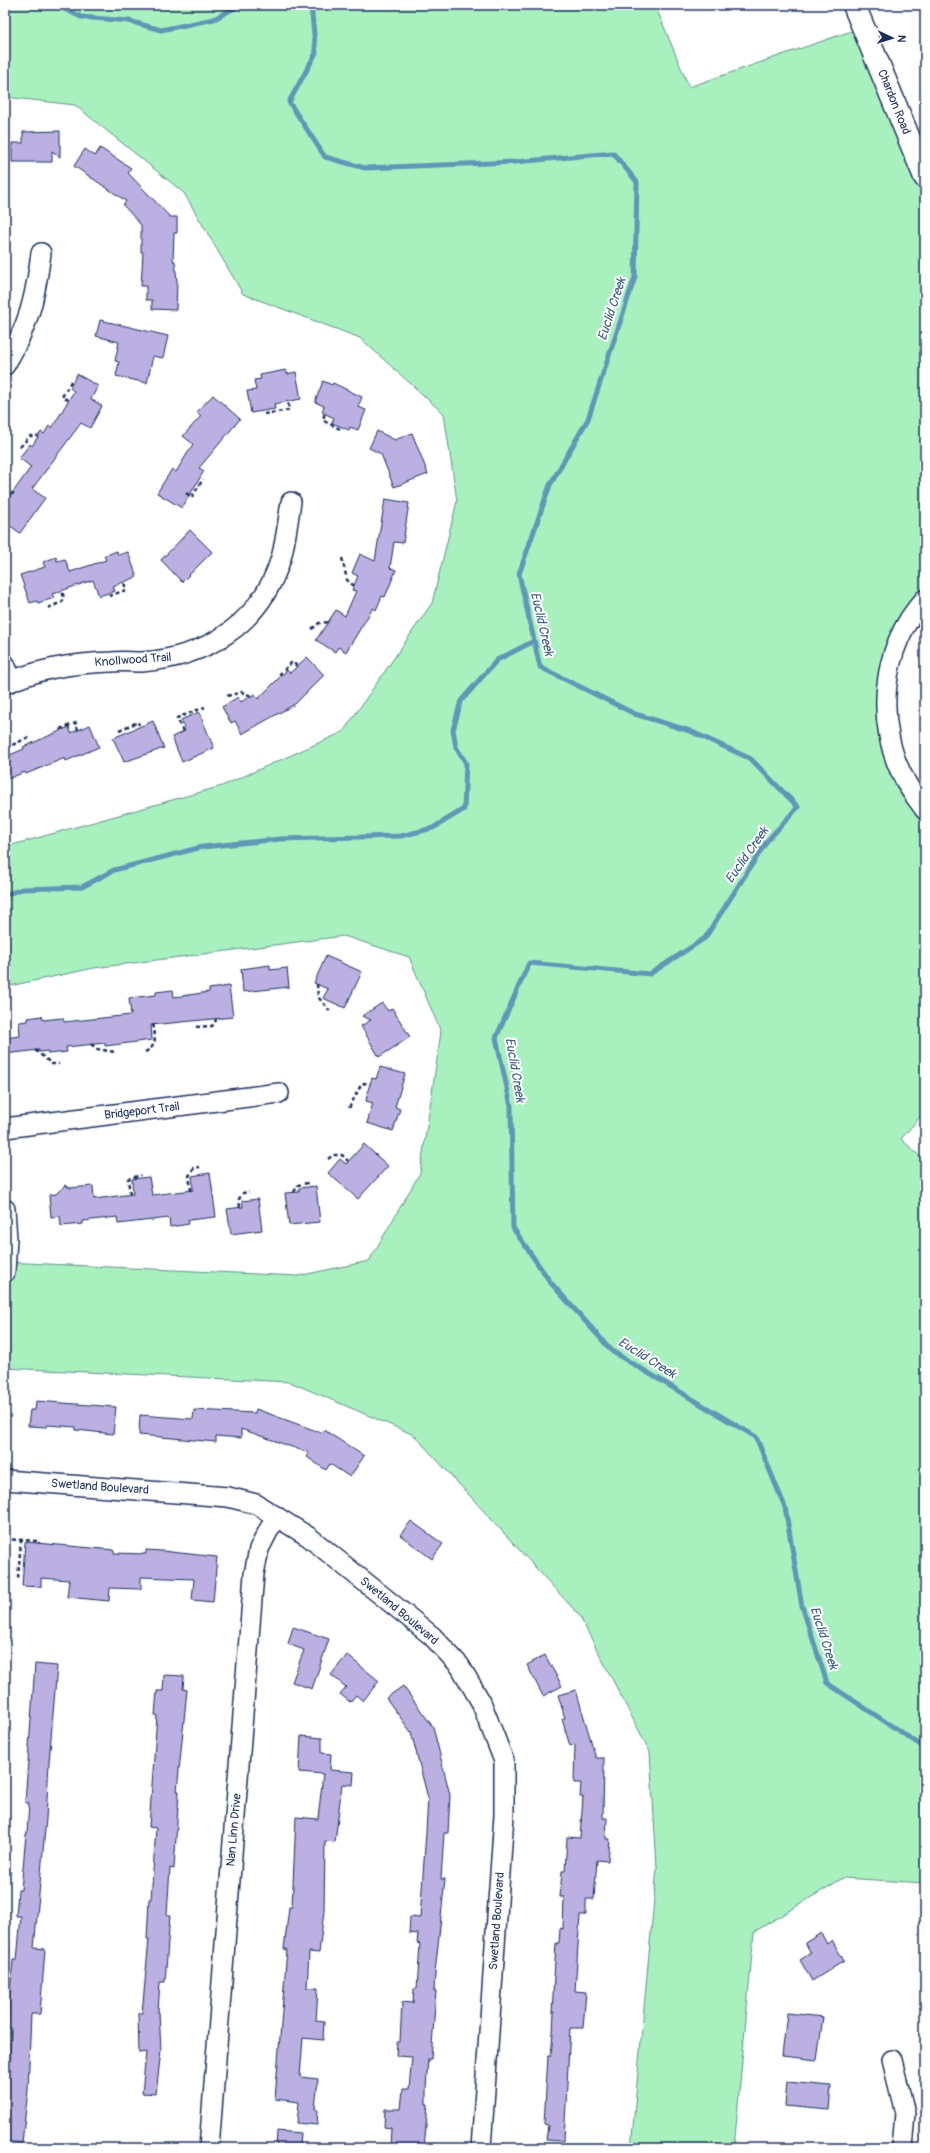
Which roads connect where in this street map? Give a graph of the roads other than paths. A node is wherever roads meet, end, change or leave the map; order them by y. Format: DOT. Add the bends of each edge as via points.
graph roads {
  1 [pos="854,5"];
  2 [pos="925,177"];
  3 [pos="41,253"];
  4 [pos="5,365"];
  5 [pos="291,502"];
  6 [pos="925,599"];
  7 [pos="7,676"];
  8 [pos="925,810"];
  9 [pos="279,1093"];
  10 [pos="5,1128"];
  11 [pos="5,1209"];
  12 [pos="5,1272"];
  13 [pos="5,1480"];
  14 [pos="276,1516"];
  15 [pos="892,2060"];
  16 [pos="209,2148"];
  17 [pos="481,2148"];
  18 [pos="902,2148"];
  1 -- 2 [label="main road, Chardon Road"];
  3 -- 4 [label="street" via="30,317"];
  5 -- 7 [label="street, Knollwood Trail" via="281,558 269,587 247,616 219,640 195,652 172,658 72,666"];
  6 -- 8 [label="street" via="907,623 896,647 888,682 886,711 889,736 896,760 906,782"];
  9 -- 10 [label="street, Bridgeport Trail"];
  11 -- 12 [label="street"];
  13 -- 14 [label="street, Swetland Boulevard" via="228,1497 256,1504"];
  14 -- 16 [label="street, Nan Linn Drive" via="259,1549 254,1574"];
  14 -- 17 [label="street, Swetland Boulevard" via="309,1537 432,1636 456,1661 481,1702 504,1761 504,1815"];
  15 -- 18 [label="street" via="905,2113"];
}
